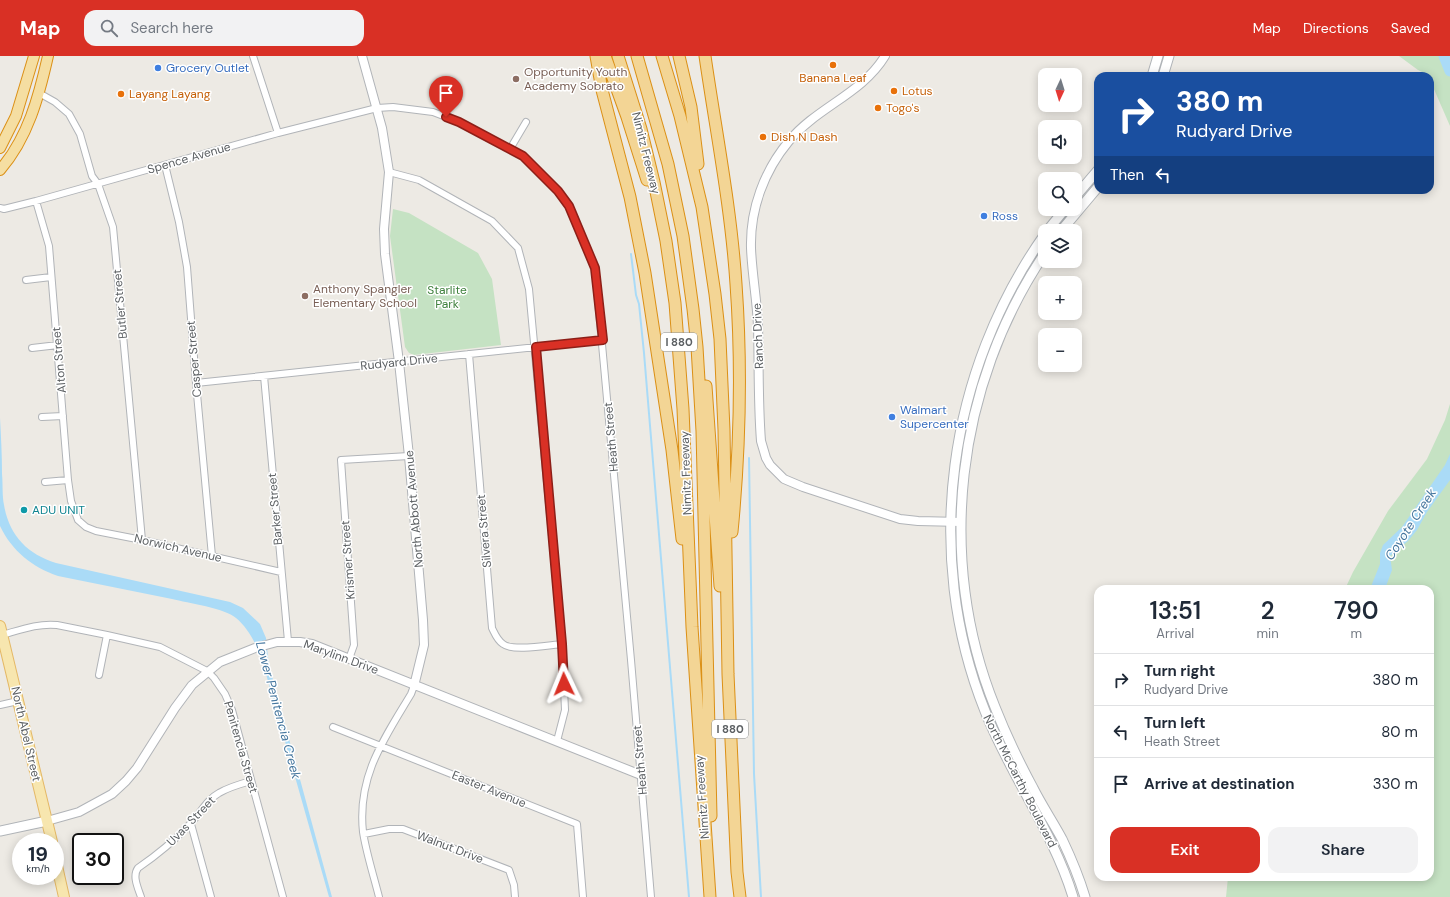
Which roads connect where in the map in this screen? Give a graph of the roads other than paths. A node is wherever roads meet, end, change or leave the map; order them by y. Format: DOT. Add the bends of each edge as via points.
graph roads {
  1 [pos="34,56"];
  2 [pos="48,56"];
  3 [pos="253,56"];
  4 [pos="362,56"];
  5 [pos="596,56"];
  6 [pos="605,56"];
  7 [pos="618,56"];
  8 [pos="637,56"];
  9 [pos="644,56"];
  10 [pos="662,56"];
  11 [pos="679,56"];
  12 [pos="705,56"];
  13 [pos="885,56"];
  14 [pos="1158,56"];
  15 [pos="1169,56"];
  16 [pos="1153,72"];
  17 [pos="1164,72"];
  18 [pos="29,76"];
  19 [pos="649,84"];
  20 [pos="24,93"];
  21 [pos="39,93"];
  22 [pos="378,108"];
  23 [pos="29,120"];
  24 [pos="526,122"];
  25 [pos="278,134"];
  26 [pos="0,148"];
  27 [pos="510,149"];
  28 [pos="165,165"];
  29 [pos="0,170"];
  30 [pos="389,172"];
  31 [pos="1094,175"];
  32 [pos="98,184"];
  33 [pos="1082,189"];
  34 [pos="1094,192"];
  35 [pos="36,200"];
  36 [pos="702,207"];
  37 [pos="0,208"];
  38 [pos="1059,216"];
  39 [pos="1052,224"];
  40 [pos="1067,224"];
  41 [pos="666,241"];
  42 [pos="1038,244"];
  43 [pos="1038,265"];
  44 [pos="51,277"];
  45 [pos="26,280"];
  46 [pos="603,340"];
  47 [pos="58,345"];
  48 [pos="536,347"];
  49 [pos="32,348"];
  50 [pos="468,354"];
  51 [pos="399,362"];
  52 [pos="264,376"];
  53 [pos="196,384"];
  54 [pos="63,416"];
  55 [pos="42,417"];
  56 [pos="409,456"];
  57 [pos="68,480"];
  58 [pos="45,482"];
  59 [pos="78,520"];
  60 [pos="950,522"];
  61 [pos="961,522"];
  62 [pos="142,540"];
  63 [pos="212,556"];
  64 [pos="281,572"];
  65 [pos="727,586"];
  66 [pos="692,627"];
  67 [pos="1,630"];
  68 [pos="107,635"];
  69 [pos="288,641"];
  70 [pos="562,644"];
  71 [pos="349,659"];
  72 [pos="207,671"];
  73 [pos="100,675"];
  74 [pos="414,686"];
  75 [pos="18,701"];
  76 [pos="0,705"];
  77 [pos="333,727"];
  78 [pos="557,741"];
  79 [pos="380,746"];
  80 [pos="641,775"];
  81 [pos="251,781"];
  82 [pos="47,821"];
  83 [pos="191,824"];
  84 [pos="0,831"];
  85 [pos="50,833"];
  86 [pos="364,834"];
  87 [pos="737,872"];
  88 [pos="61,885"];
  89 [pos="64,897"];
  90 [pos="141,897"];
  91 [pos="211,897"];
  92 [pos="283,897"];
  93 [pos="379,897"];
  94 [pos="515,897"];
  95 [pos="583,897"];
  96 [pos="652,897"];
  97 [pos="711,897"];
  98 [pos="740,897"];
  99 [pos="1073,897"];
  100 [pos="1085,897"];
  1 -- 18 [label="highway"];
  2 -- 21 [label="highway"];
  3 -- 25 [label="street"];
  4 -- 22 [label="street, North Abbott Avenue"];
  5 -- 66 [label="highway" via="602,90 630,197 645,273 672,450"];
  6 -- 41 [label="highway"];
  7 -- 41 [label="highway, Nimitz Freeway / I 880" via="641,129"];
  8 -- 19 [label="highway"];
  9 -- 19 [label="highway"];
  10 -- 36 [label="highway, I 880" via="680,116"];
  11 -- 36 [label="highway" via="694,126"];
  12 -- 65 [label="highway" via="727,202 738,318 739,417"];
  13 -- 60 [label="street, Ranch Drive" via="860,85 796,133 776,159 761,190 753,223 751,246 758,325 761,441 770,465 793,484 900,519"];
  14 -- 16 [label="main road"];
  15 -- 17 [label="main road"];
  18 -- 20 [label="highway"];
  18 -- 21 [label="highway" via="32,87"];
  19 -- 87 [label="highway" via="677,170 690,235 700,308 718,560 731,830"];
  19 -- 97 [label="highway" via="689,272 697,347 702,430"];
  20 -- 23 [label="highway" via="28,103"];
  20 -- 26 [label="highway"];
  21 -- 23 [label="highway"];
  21 -- 32 [label="street, Butler Street" via="69,114 80,134 92,176"];
  22 -- 25 [label="street, Spence Avenue"];
  22 -- 27 [label="street, Heath Street" via="393,106 433,112 459,122"];
  22 -- 30 [label="street, North Abbott Avenue"];
  23 -- 29 [label="highway" via="26,130"];
  24 -- 27 [label="street"];
  25 -- 28 [label="street, Spence Avenue"];
  27 -- 46 [label="street, Heath Street" via="523,156 558,191 569,206 595,268"];
  28 -- 32 [label="street, Spence Avenue"];
  28 -- 53 [label="street, Casper Street" via="180,222 187,267"];
  30 -- 48 [label="street" via="419,180 492,221 518,248 529,289"];
  30 -- 51 [label="street, North Abbott Avenue" via="384,229 385,254"];
  31 -- 33 [label="main road"];
  32 -- 35 [label="street, Spence Avenue"];
  32 -- 62 [label="street, Butler Street" via="113,228"];
  34 -- 40 [label="main road"];
  35 -- 37 [label="street, Spence Avenue"];
  35 -- 44 [label="street, Alton Street" via="49,246"];
  36 -- 65 [label="highway, I 880" via="720,339"];
  38 -- 39 [label="main road"];
  41 -- 66 [label="highway, Nimitz Freeway / I 880" via="681,363"];
  42 -- 60 [label="main road, North McCarthy Boulevard" via="996,318 974,375 958,440"];
  43 -- 61 [label="main road, North McCarthy Boulevard" via="1014,304 985,378 969,442"];
  44 -- 45 [label="street"];
  44 -- 47 [label="street, Alton Street"];
  46 -- 48 [label="street, Rudyard Drive"];
  46 -- 80 [label="street, Heath Street"];
  47 -- 49 [label="street"];
  47 -- 54 [label="street, Alton Street"];
  48 -- 50 [label="street, Rudyard Drive"];
  48 -- 70 [label="street"];
  50 -- 51 [label="street, Rudyard Drive"];
  50 -- 70 [label="street, Silvera Street" via="492,628 503,645 515,648"];
  51 -- 52 [label="street, Rudyard Drive"];
  51 -- 56 [label="street, North Abbott Avenue"];
  52 -- 53 [label="street, Rudyard Drive"];
  52 -- 64 [label="street, Barker Street"];
  53 -- 63 [label="street, Casper Street"];
  54 -- 55 [label="street"];
  54 -- 57 [label="street, Alton Street"];
  56 -- 71 [label="street, Krismer Street" via="341,460 354,645"];
  56 -- 74 [label="street, North Abbott Avenue" via="424,631 422,656"];
  57 -- 58 [label="street"];
  57 -- 59 [label="street, Alton Street" via="71,501"];
  59 -- 62 [label="street, Norwich Avenue" via="96,531"];
  60 -- 61 [label="street, Ranch Drive"];
  60 -- 99 [label="main road, North McCarthy Boulevard" via="954,592 974,681 995,735 1051,843"];
  61 -- 100 [label="main road, North McCarthy Boulevard" via="965,591 986,684 1008,737 1071,859"];
  62 -- 63 [label="street, Norwich Avenue"];
  63 -- 64 [label="street, Norwich Avenue"];
  64 -- 69 [label="street, Barker Street"];
  65 -- 87 [label="highway, I 880" via="728,674"];
  66 -- 97 [label="highway, Nimitz Freeway / I 880"];
  67 -- 68 [label="street, Penitencia Street" via="51,624"];
  67 -- 75 [label="main road, North Abel Street"];
  68 -- 72 [label="street, Penitencia Street" via="160,647"];
  68 -- 73 [label="street"];
  69 -- 71 [label="street, Marylinn Drive" via="312,644"];
  69 -- 72 [label="street, Marylinn Drive" via="255,648 220,662"];
  70 -- 78 [label="street" via="565,710"];
  71 -- 74 [label="street, Marylinn Drive"];
  72 -- 81 [label="street, Penitencia Street" via="229,702"];
  72 -- 82 [label="street, Marylinn Drive" via="192,685 175,708 126,781 112,794 79,812"];
  74 -- 78 [label="street, Marylinn Drive"];
  74 -- 79 [label="street, North Abbott Avenue"];
  75 -- 76 [label="street"];
  75 -- 82 [label="main road, North Abel Street"];
  77 -- 79 [label="street, Easter Avenue"];
  78 -- 80 [label="street, Marylinn Drive"];
  79 -- 86 [label="street, North Abbott Avenue" via="364,794"];
  79 -- 95 [label="street, Easter Avenue" via="577,824"];
  80 -- 96 [label="street, Heath Street"];
  81 -- 83 [label="street, Uvas Street" via="230,787 210,799"];
  81 -- 92 [label="street, Penitencia Street"];
  82 -- 84 [label="main road, Marylinn Drive"];
  82 -- 85 [label="main road, North Abel Street"];
  83 -- 90 [label="street, Uvas Street" via="136,871 135,878"];
  83 -- 91 [label="street"];
  86 -- 93 [label="street, North Abbott Avenue"];
  86 -- 94 [label="street, Walnut Drive" via="403,829 509,870"];
  87 -- 98 [label="highway, I 880"];
  88 -- 89 [label="main road"];
}
